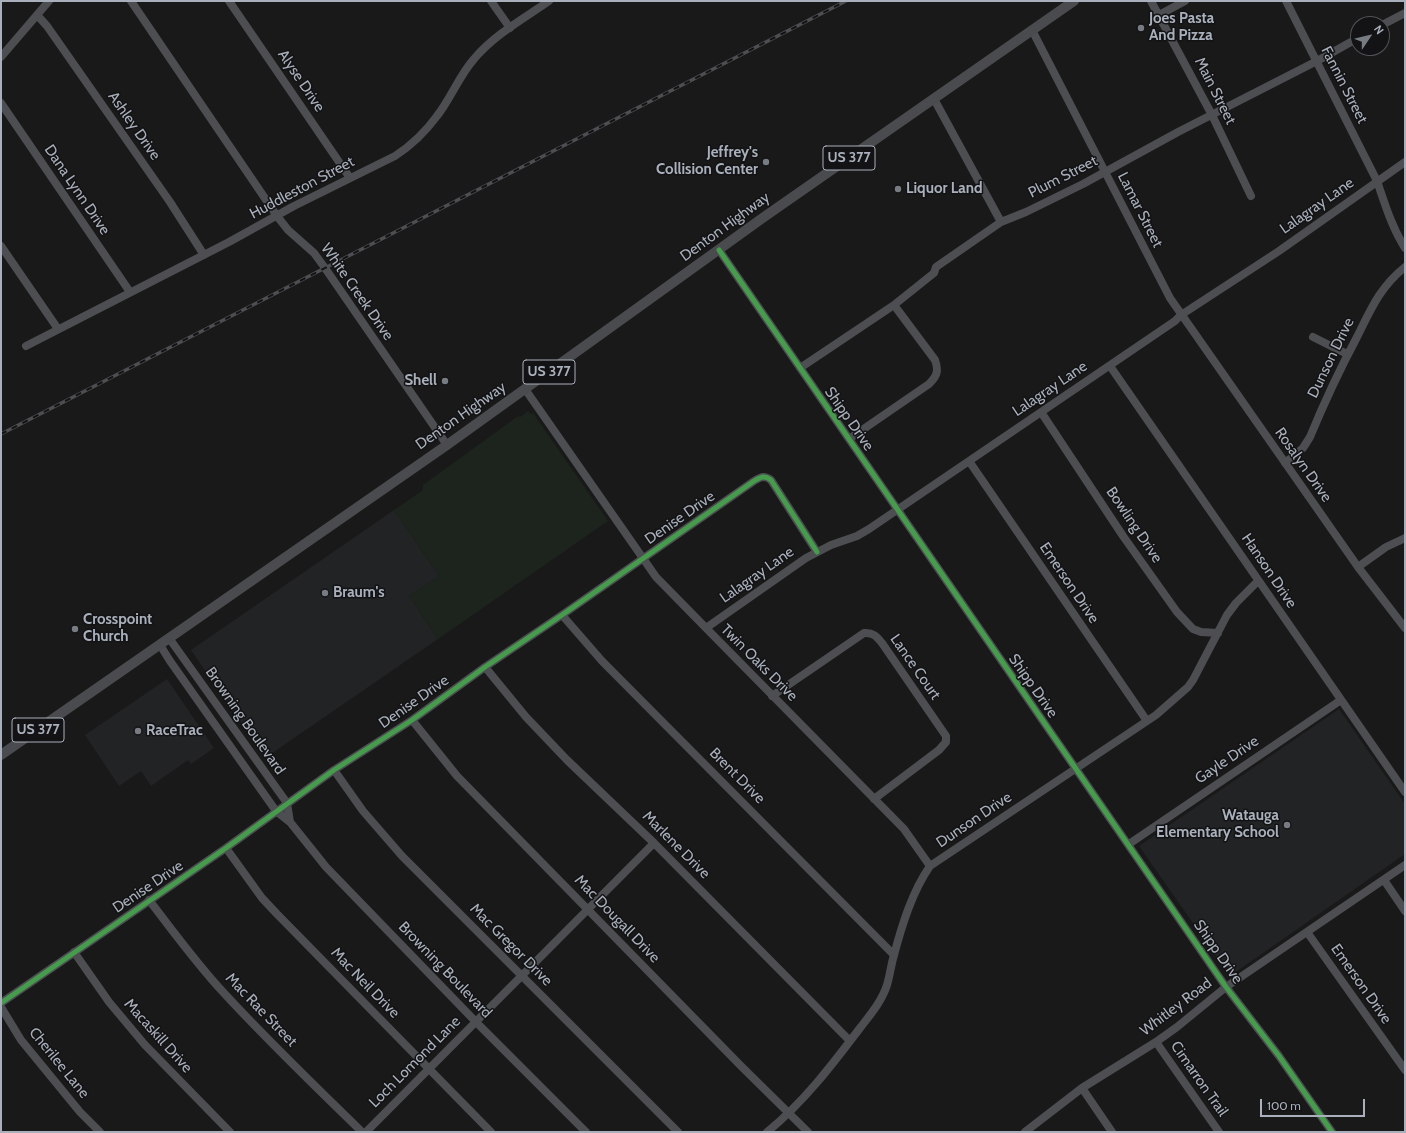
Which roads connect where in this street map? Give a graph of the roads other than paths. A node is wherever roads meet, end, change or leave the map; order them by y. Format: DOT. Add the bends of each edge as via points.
graph roads {
  1 [pos="48,1"];
  2 [pos="131,1"];
  3 [pos="229,1"];
  4 [pos="491,1"];
  5 [pos="549,1"];
  6 [pos="1074,1"];
  7 [pos="1151,1"];
  8 [pos="1185,1"];
  9 [pos="1286,1"];
  10 [pos="1405,13"];
  11 [pos="37,15"];
  12 [pos="1159,15"];
  13 [pos="1390,21"];
  14 [pos="510,28"];
  15 [pos="1032,30"];
  16 [pos="1350,42"];
  17 [pos="1,57"];
  18 [pos="1317,61"];
  19 [pos="934,100"];
  20 [pos="1,103"];
  21 [pos="1212,115"];
  22 [pos="1405,162"];
  23 [pos="1105,172"];
  24 [pos="350,178"];
  25 [pos="1377,181"];
  26 [pos="1251,196"];
  27 [pos="277,216"];
  28 [pos="1001,222"];
  29 [pos="1,246"];
  30 [pos="1405,248"];
  31 [pos="718,250"];
  32 [pos="204,255"];
  33 [pos="1405,267"];
  34 [pos="130,292"];
  35 [pos="894,305"];
  36 [pos="1181,315"];
  37 [pos="58,329"];
  38 [pos="1313,337"];
  39 [pos="26,346"];
  40 [pos="1347,354"];
  41 [pos="1110,366"];
  42 [pos="800,368"];
  43 [pos="525,389"];
  44 [pos="1041,412"];
  45 [pos="849,439"];
  46 [pos="447,445"];
  47 [pos="969,461"];
  48 [pos="1285,463"];
  49 [pos="898,510"];
  50 [pos="1405,538"];
  51 [pos="817,552"];
  52 [pos="644,559"];
  53 [pos="1358,567"];
  54 [pos="1258,581"];
  55 [pos="562,615"];
  56 [pos="706,628"];
  57 [pos="1405,628"];
  58 [pos="1218,633"];
  59 [pos="169,638"];
  60 [pos="160,645"];
  61 [pos="485,667"];
  62 [pos="772,696"];
  63 [pos="1341,700"];
  64 [pos="223,713"];
  65 [pos="412,720"];
  66 [pos="212,721"];
  67 [pos="1147,721"];
  68 [pos="1,755"];
  69 [pos="1076,768"];
  70 [pos="334,770"];
  71 [pos="1405,792"];
  72 [pos="874,799"];
  73 [pos="286,803"];
  74 [pos="276,811"];
  75 [pos="290,822"];
  76 [pos="654,843"];
  77 [pos="1129,844"];
  78 [pos="226,848"];
  79 [pos="1405,865"];
  80 [pos="930,866"];
  81 [pos="1384,880"];
  82 [pos="149,900"];
  83 [pos="588,909"];
  84 [pos="1405,911"];
  85 [pos="1307,932"];
  86 [pos="74,952"];
  87 [pos="894,955"];
  88 [pos="522,975"];
  89 [pos="1226,987"];
  90 [pos="1,1004"];
  91 [pos="1,1008"];
  92 [pos="476,1022"];
  93 [pos="850,1041"];
  94 [pos="1156,1042"];
  95 [pos="429,1069"];
  96 [pos="1405,1070"];
  97 [pos="1082,1088"];
  98 [pos="789,1113"];
  99 [pos="100,1132"];
  100 [pos="230,1132"];
  101 [pos="362,1132"];
  102 [pos="366,1132"];
  103 [pos="491,1132"];
  104 [pos="586,1132"];
  105 [pos="678,1132"];
  106 [pos="767,1132"];
  107 [pos="808,1132"];
  108 [pos="1025,1132"];
  109 [pos="1112,1132"];
  110 [pos="1219,1132"];
  111 [pos="1332,1132"];
  1 -- 11 [label="street"];
  2 -- 27 [label="street, White Creek Drive"];
  3 -- 24 [label="street, Alyse Drive"];
  4 -- 14 [label="street"];
  5 -- 14 [label="street, Huddleston Street"];
  6 -- 15 [label="main road, Denton Highway / US 377"];
  7 -- 12 [label="street, Main Street"];
  8 -- 12 [label="street"];
  9 -- 18 [label="street, Fannin Street"];
  10 -- 13 [label="street"];
  11 -- 17 [label="street"];
  11 -- 32 [label="street, Ashley Drive" via="48,26"];
  12 -- 21 [label="street, Main Street"];
  14 -- 24 [label="street, Huddleston Street" via="473,60 438,115 407,148"];
  15 -- 19 [label="main road, Denton Highway / US 377"];
  15 -- 23 [label="street, Lamar Street"];
  16 -- 18 [label="street, Plum Street"];
  18 -- 21 [label="street, Plum Street"];
  18 -- 25 [label="street, Fannin Street"];
  19 -- 28 [label="street"];
  19 -- 31 [label="main road, Denton Highway / US 377"];
  20 -- 34 [label="street, Dana Lynn Drive"];
  21 -- 23 [label="street, Plum Street"];
  21 -- 26 [label="street, Main Street"];
  22 -- 25 [label="street, Lalagray Lane"];
  23 -- 28 [label="street, Plum Street"];
  23 -- 36 [label="street, Lamar Street"];
  24 -- 27 [label="street, Huddleston Street"];
  25 -- 30 [label="street, Fannin Street" via="1399,239"];
  25 -- 36 [label="street, Lalagray Lane" via="1279,251"];
  27 -- 32 [label="street, Huddleston Street"];
  27 -- 46 [label="street, White Creek Drive" via="288,230 314,253"];
  28 -- 35 [label="street, Plum Street" via="936,267 934,273"];
  29 -- 37 [label="street"];
  31 -- 42 [label="street, Shipp Drive"];
  31 -- 43 [label="main road, Denton Highway / US 377"];
  32 -- 34 [label="street, Huddleston Street"];
  33 -- 40 [label="street, Dunson Drive" via="1393,276 1378,295"];
  34 -- 37 [label="street, Huddleston Street"];
  35 -- 42 [label="street, Plum Street"];
  35 -- 45 [label="street" via="935,360 937,375 929,384"];
  36 -- 41 [label="street, Lalagray Lane"];
  36 -- 48 [label="street, Rosalyn Drive"];
  37 -- 39 [label="street, Huddleston Street"];
  38 -- 40 [label="street"];
  40 -- 48 [label="street, Dunson Drive" via="1310,437 1303,448"];
  41 -- 44 [label="street, Lalagray Lane"];
  41 -- 54 [label="street, Hanson Drive"];
  42 -- 45 [label="street, Shipp Drive"];
  43 -- 46 [label="main road, Denton Highway / US 377"];
  43 -- 52 [label="street, Twin Oaks Drive"];
  44 -- 47 [label="street, Lalagray Lane"];
  44 -- 58 [label="street, Bowling Drive" via="1177,612 1193,629"];
  45 -- 49 [label="street, Shipp Drive"];
  46 -- 59 [label="main road, Denton Highway / US 377"];
  47 -- 49 [label="street, Lalagray Lane"];
  47 -- 67 [label="street, Emerson Drive"];
  48 -- 53 [label="street, Rosalyn Drive"];
  49 -- 51 [label="street, Lalagray Lane" via="857,536"];
  49 -- 69 [label="street, Shipp Drive"];
  50 -- 53 [label="street" via="1386,547"];
  51 -- 52 [label="street, Denise Drive" via="771,480 762,476"];
  51 -- 56 [label="street, Lalagray Lane"];
  52 -- 55 [label="street, Denise Drive"];
  52 -- 56 [label="street, Twin Oaks Drive" via="656,577"];
  53 -- 57 [label="street, Rosalyn Drive"];
  54 -- 58 [label="street, Dunson Drive" via="1236,603"];
  54 -- 63 [label="street, Hanson Drive"];
  55 -- 61 [label="street, Denise Drive"];
  55 -- 87 [label="street, Brent Drive" via="602,661"];
  56 -- 62 [label="street, Twin Oaks Drive"];
  58 -- 67 [label="street, Dunson Drive" via="1188,687"];
  59 -- 60 [label="main road, Denton Highway / US 377"];
  59 -- 64 [label="street, Browning Boulevard"];
  60 -- 66 [label="street, Browning Boulevard"];
  60 -- 68 [label="main road, Denton Highway / US 377"];
  61 -- 65 [label="street, Denise Drive"];
  61 -- 76 [label="street, Marlene Drive" via="526,717"];
  62 -- 72 [label="street, Twin Oaks Drive"];
  62 -- 72 [label="street, Lance Court" via="864,633 874,634 946,736 946,742 939,750"];
  63 -- 71 [label="street, Hanson Drive"];
  63 -- 77 [label="street, Gayle Drive"];
  64 -- 66 [label="street"];
  64 -- 73 [label="street, Browning Boulevard"];
  65 -- 70 [label="street, Denise Drive"];
  65 -- 83 [label="street, Mac Dougall Drive" via="457,776"];
  66 -- 74 [label="street, Browning Boulevard"];
  67 -- 69 [label="street, Dunson Drive"];
  69 -- 77 [label="street, Shipp Drive"];
  69 -- 80 [label="street, Dunson Drive"];
  70 -- 73 [label="street, Denise Drive"];
  70 -- 88 [label="street, Mac Gregor Drive" via="363,811 402,856"];
  72 -- 80 [label="street, Twin Oaks Drive" via="904,829"];
  73 -- 74 [label="street, Denise Drive"];
  73 -- 75 [label="street, Browning Boulevard"];
  74 -- 75 [label="street, Browning Boulevard"];
  74 -- 78 [label="street, Denise Drive"];
  75 -- 92 [label="street, Browning Boulevard" via="326,867"];
  76 -- 83 [label="street, Loch Lomond Lane"];
  76 -- 93 [label="street, Marlene Drive"];
  77 -- 89 [label="street, Shipp Drive"];
  78 -- 82 [label="street, Denise Drive"];
  78 -- 95 [label="street, Mac Neil Drive" via="262,898"];
  79 -- 81 [label="street, Whitley Road"];
  80 -- 87 [label="street, Dunson Drive" via="910,903"];
  81 -- 84 [label="street"];
  81 -- 85 [label="street, Whitley Road"];
  82 -- 86 [label="street, Denise Drive"];
  82 -- 101 [label="street, Mac Rae Street" via="222,992"];
  83 -- 88 [label="street, Loch Lomond Lane"];
  83 -- 98 [label="street, Mac Dougall Drive"];
  85 -- 89 [label="street, Whitley Road"];
  85 -- 96 [label="street, Emerson Drive"];
  86 -- 90 [label="street, Denise Drive"];
  86 -- 100 [label="street, Macaskill Drive" via="109,1002 145,1045"];
  87 -- 93 [label="street, Dunson Drive" via="887,986 880,1001"];
  88 -- 92 [label="street, Loch Lomond Lane"];
  88 -- 105 [label="street, Mac Gregor Drive"];
  89 -- 94 [label="street, Whitley Road"];
  89 -- 111 [label="street, Shipp Drive" via="1279,1056"];
  91 -- 99 [label="street, Cherilee Lane" via="21,1040 80,1112"];
  92 -- 95 [label="street, Loch Lomond Lane"];
  92 -- 104 [label="street, Browning Boulevard"];
  93 -- 98 [label="street, Dunson Drive" via="823,1076"];
  94 -- 97 [label="street, Whitley Road"];
  94 -- 110 [label="street, Cimarron Trail"];
  95 -- 102 [label="street, Loch Lomond Lane"];
  95 -- 103 [label="street, Mac Neil Drive"];
  97 -- 108 [label="street, Whitley Road"];
  97 -- 109 [label="street"];
  98 -- 106 [label="street, Dunson Drive"];
  98 -- 107 [label="street, Mac Dougall Drive"];
}
